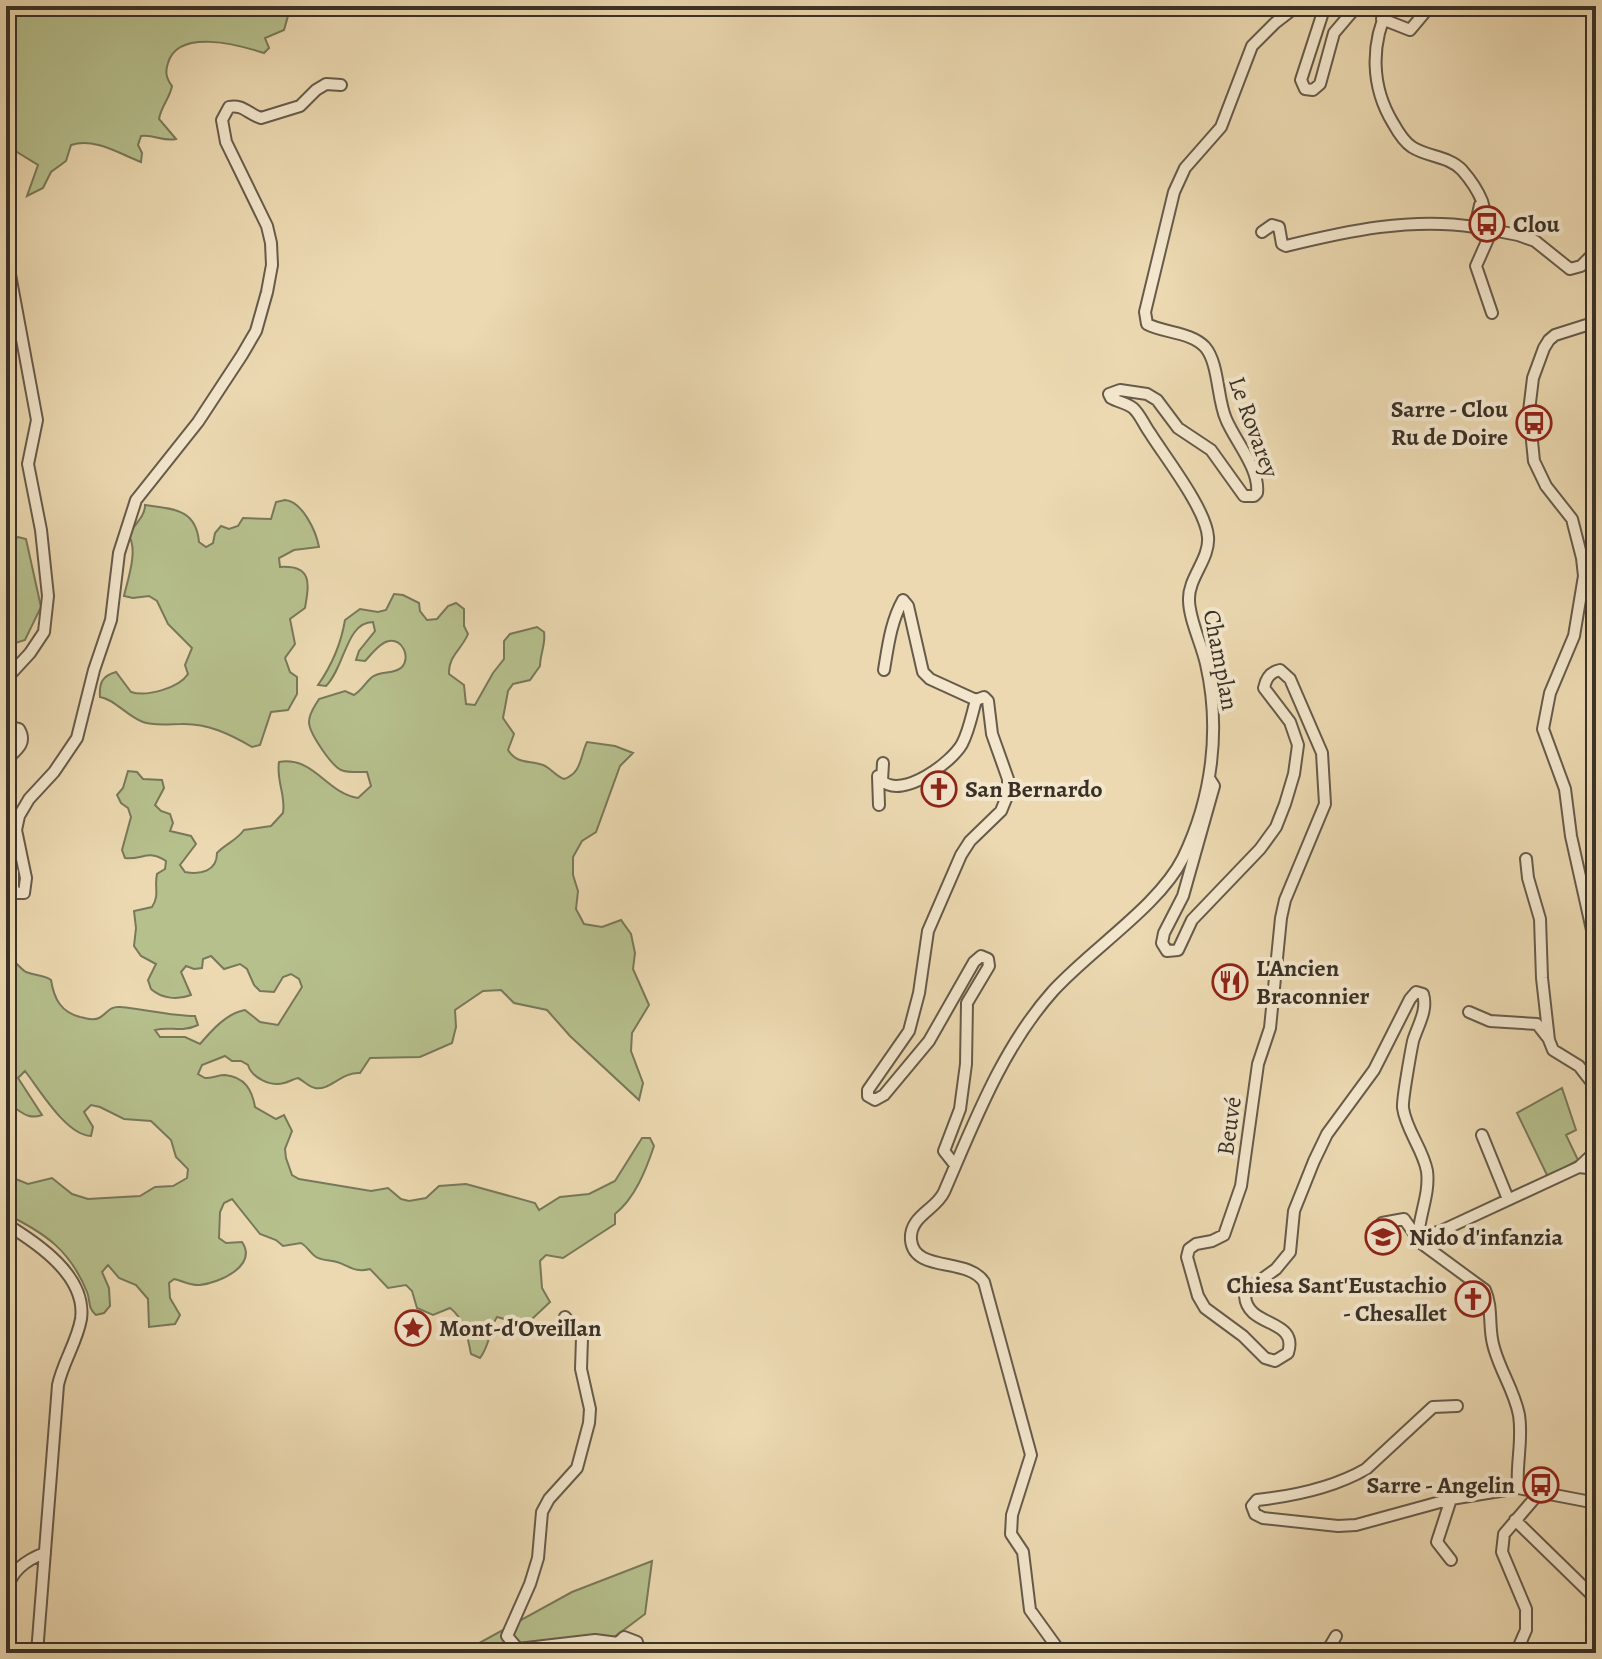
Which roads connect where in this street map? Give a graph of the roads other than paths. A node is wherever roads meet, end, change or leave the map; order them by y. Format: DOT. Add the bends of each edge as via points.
graph roads {
  1 [pos="1297,6"];
  2 [pos="1325,6"];
  3 [pos="1357,6"];
  4 [pos="1389,6"];
  5 [pos="1426,11"];
  6 [pos="1382,19"];
  7 [pos="341,85"];
  8 [pos="1481,199"];
  9 [pos="1492,230"];
  10 [pos="1262,232"];
  11 [pos="1596,251"];
  12 [pos="6,253"];
  13 [pos="1492,313"];
  14 [pos="1596,322"];
  15 [pos="1196,507"];
  16 [pos="884,670"];
  17 [pos="6,679"];
  18 [pos="976,700"];
  19 [pos="6,734"];
  20 [pos="6,760"];
  21 [pos="1209,778"];
  22 [pos="879,805"];
  23 [pos="6,856"];
  24 [pos="1526,859"];
  25 [pos="1596,948"];
  26 [pos="1469,1012"];
  27 [pos="1549,1040"];
  28 [pos="1596,1088"];
  29 [pos="1482,1135"];
  30 [pos="1596,1151"];
  31 [pos="955,1165"];
  32 [pos="1579,1167"];
  33 [pos="1596,1169"];
  34 [pos="1508,1199"];
  35 [pos="1382,1223"];
  36 [pos="6,1224"];
  37 [pos="1418,1238"];
  38 [pos="565,1317"];
  39 [pos="1457,1406"];
  40 [pos="1518,1488"];
  41 [pos="1540,1492"];
  42 [pos="1451,1499"];
  43 [pos="1596,1503"];
  44 [pos="1515,1520"];
  45 [pos="45,1553"];
  46 [pos="1451,1560"];
  47 [pos="1596,1599"];
  48 [pos="6,1620"];
  49 [pos="1336,1636"];
  50 [pos="618,1648"];
  51 [pos="37,1653"];
  52 [pos="640,1653"];
  53 [pos="1061,1653"];
  54 [pos="1326,1653"];
  55 [pos="1516,1653"];
  1 -- 15 [label="street, Le Rovarey" via="1252,46 1221,127 1185,168 1174,192 1145,312 1147,324 1191,338 1211,357 1224,416 1254,475 1254,496 1244,496 1211,450 1178,428 1157,400 1111,391 1111,398 1135,410"];
  2 -- 3 [label="street" via="1301,80 1305,89 1320,84 1334,33"];
  4 -- 6 [label="street"];
  5 -- 6 [label="street" via="1410,30"];
  6 -- 8 [label="street" via="1375,45 1377,88 1384,108 1408,145 1456,164"];
  7 -- 23 [label="street" via="326,84 290,111 261,118 234,106 224,114 226,142 271,243 272,265 256,331 198,422 136,500 119,553 111,620 77,738 19,816 24,893 13,889"];
  8 -- 9 [label="street"];
  8 -- 10 [label="street" via="1475,227 1375,226 1286,246 1279,227"];
  9 -- 11 [label="street" via="1535,241 1570,269"];
  9 -- 13 [label="street" via="1476,266"];
  12 -- 17 [label="street" via="37,420 28,464 48,596 44,632"];
  14 -- 25 [label="street" via="1549,340 1533,378 1529,411 1534,461 1572,519 1582,558 1574,636 1550,693 1543,729 1565,789"];
  15 -- 21 [label="street, Champlan" via="1208,534 1207,549 1188,598 1213,706"];
  16 -- 18 [label="street" via="903,600 923,672"];
  18 -- 22 [label="street" via="964,742 916,783 885,784 883,763 876,779"];
  18 -- 31 [label="street" via="988,701 1008,794 1001,811 961,855 928,931 909,1031 868,1090 875,1100 884,1095 929,1041 974,962 981,956 988,959 967,1003 960,1109 944,1151"];
  19 -- 20 [label="street" via="19,729 23,739"];
  21 -- 31 [label="street" via="1183,857 1167,885 1038,1009 987,1092"];
  21 -- 37 [label="street, Beuvé" via="1214,786 1183,896 1164,933 1167,951 1178,950 1192,920 1260,849 1280,815 1298,745 1290,722 1264,688 1266,679 1280,670 1290,679 1322,753 1325,804 1281,918 1270,1028 1258,1064 1241,1186 1224,1235 1196,1244 1187,1257 1201,1302 1265,1358 1275,1361 1288,1353 1291,1343 1285,1330 1254,1315 1245,1296 1290,1252 1297,1200 1327,1134 1362,1088 1410,999 1419,992 1426,1002 1403,1108 1427,1174"];
  24 -- 27 [label="street" via="1540,919"];
  26 -- 27 [label="street" via="1490,1021 1537,1024"];
  27 -- 28 [label="street" via="1553,1050 1579,1066"];
  29 -- 34 [label="street"];
  30 -- 32 [label="street"];
  31 -- 53 [label="street" via="942,1196 915,1222 911,1240 916,1252 930,1262 966,1268 984,1282 1031,1455 1011,1534 1023,1552 1030,1610"];
  32 -- 33 [label="street"];
  32 -- 34 [label="street"];
  34 -- 37 [label="street"];
  35 -- 37 [label="street" via="1404,1219"];
  36 -- 45 [label="street" via="30,1238 72,1281 81,1317 58,1385"];
  37 -- 40 [label="street" via="1485,1290 1490,1301 1492,1341 1519,1417"];
  38 -- 50 [label="street" via="582,1338 589,1423 577,1468 542,1512 538,1558 507,1636 518,1649 595,1640"];
  39 -- 42 [label="street" via="1433,1407 1353,1477 1291,1497 1257,1500 1252,1506 1263,1518 1338,1526"];
  40 -- 41 [label="street"];
  40 -- 42 [label="street"];
  41 -- 43 [label="street"];
  41 -- 44 [label="street"];
  42 -- 46 [label="street" via="1437,1542"];
  44 -- 47 [label="street"];
  44 -- 55 [label="street" via="1504,1534 1502,1552 1526,1609 1526,1630"];
  45 -- 48 [label="street" via="30,1558 11,1577"];
  45 -- 51 [label="street"];
  49 -- 54 [label="street"];
  50 -- 52 [label="street" via="624,1637 631,1638"];
}
